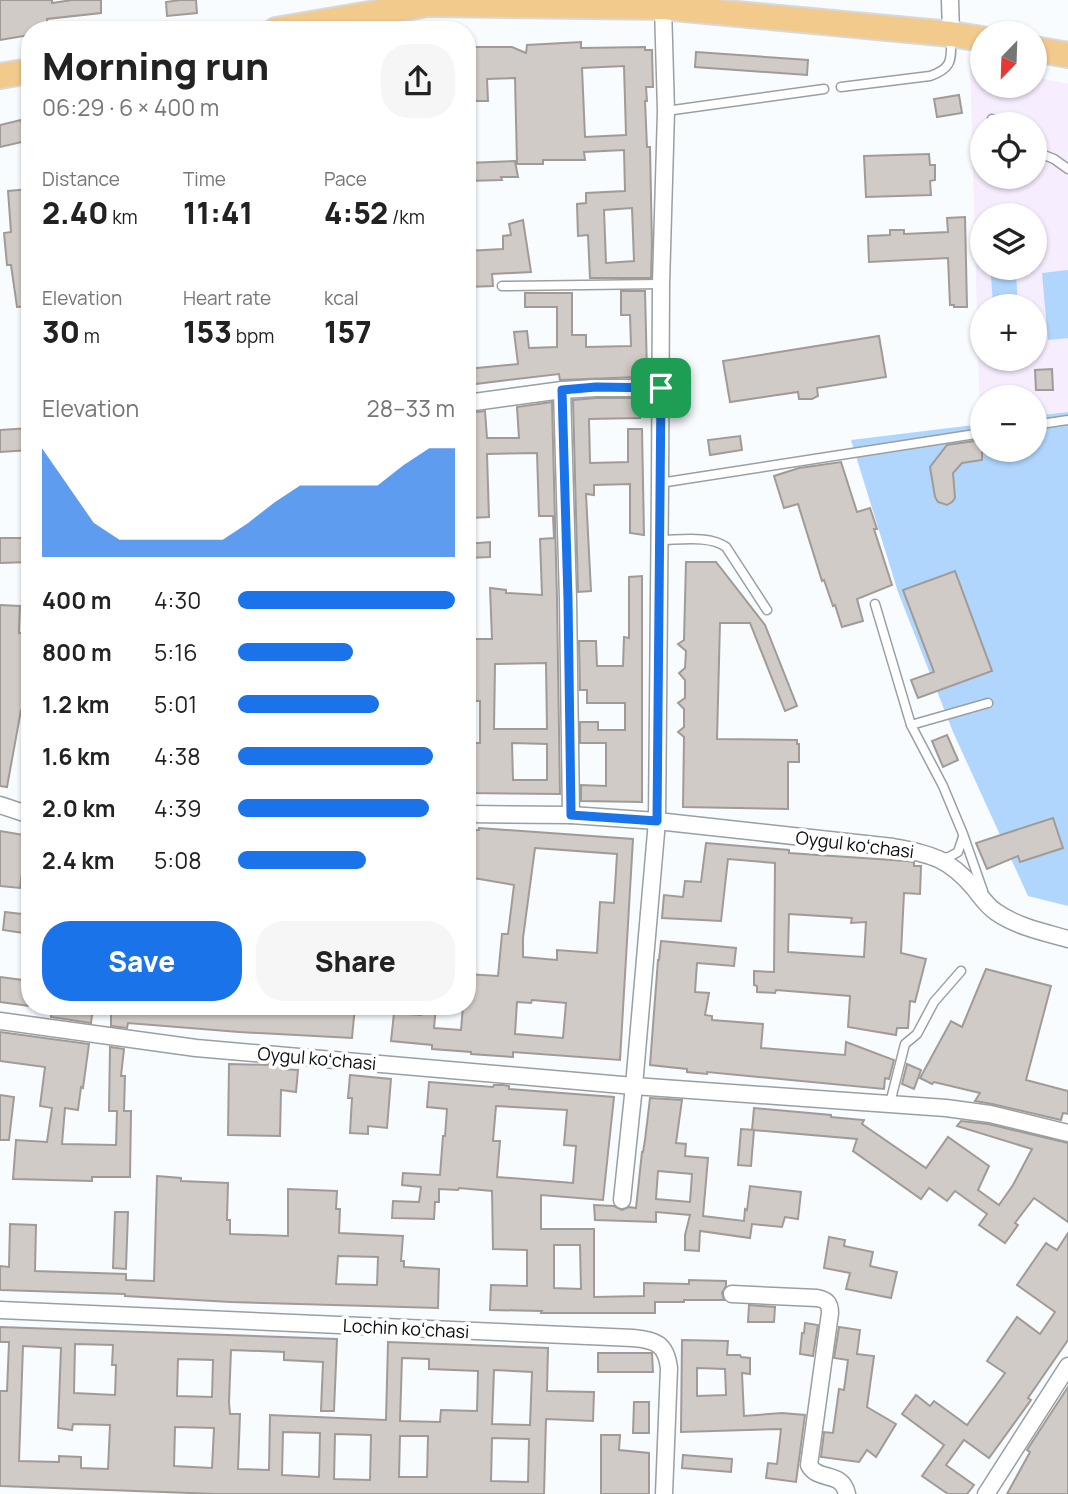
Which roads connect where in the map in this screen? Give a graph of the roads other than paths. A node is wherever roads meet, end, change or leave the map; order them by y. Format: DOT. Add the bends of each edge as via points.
graph roads {
  1 [pos="950,0"];
  2 [pos="663,7"];
  3 [pos="329,21"];
  4 [pos="951,33"];
  5 [pos="970,37"];
  6 [pos="1047,51"];
  7 [pos="1068,55"];
  8 [pos="21,72"];
  9 [pos="0,76"];
  10 [pos="841,87"];
  11 [pos="824,89"];
  12 [pos="666,111"];
  13 [pos="1047,156"];
  14 [pos="1068,169"];
  15 [pos="661,284"];
  16 [pos="502,286"];
  17 [pos="661,388"];
  18 [pos="562,390"];
  19 [pos="476,402"];
  20 [pos="1068,420"];
  21 [pos="1047,423"];
  22 [pos="970,435"];
  23 [pos="660,483"];
  24 [pos="660,540"];
  25 [pos="874,604"];
  26 [pos="767,610"];
  27 [pos="988,703"];
  28 [pos="911,724"];
  29 [pos="0,805"];
  30 [pos="21,812"];
  31 [pos="476,814"];
  32 [pos="571,815"];
  33 [pos="657,821"];
  34 [pos="963,834"];
  35 [pos="940,858"];
  36 [pos="989,907"];
  37 [pos="1068,939"];
  38 [pos="961,971"];
  39 [pos="0,1021"];
  40 [pos="634,1086"];
  41 [pos="890,1103"];
  42 [pos="1068,1133"];
  43 [pos="622,1200"];
  44 [pos="732,1294"];
  45 [pos="0,1310"];
  46 [pos="1068,1366"];
  47 [pos="664,1494"];
  48 [pos="847,1494"];
  49 [pos="986,1494"];
  1 -- 4 [label="street"];
  2 -- 3 [label="main road" via="428,4"];
  2 -- 4 [label="main road"];
  2 -- 12 [label="street"];
  4 -- 5 [label="main road"];
  4 -- 10 [label="lane" via="949,64 940,73"];
  6 -- 7 [label="main road"];
  8 -- 9 [label="main road"];
  11 -- 12 [label="lane"];
  12 -- 15 [label="street"];
  13 -- 14 [label="lane"];
  15 -- 16 [label="lane"];
  15 -- 17 [label="street"];
  17 -- 18 [label="street"];
  17 -- 23 [label="street"];
  18 -- 19 [label="street"];
  18 -- 32 [label="street"];
  20 -- 21 [label="lane"];
  22 -- 23 [label="lane"];
  23 -- 24 [label="street"];
  24 -- 26 [label="lane" via="720,543"];
  24 -- 33 [label="street"];
  25 -- 28 [label="lane"];
  27 -- 28 [label="lane"];
  28 -- 34 [label="lane"];
  29 -- 30 [label="street"];
  31 -- 32 [label="street, Oygul koʻchasi"];
  32 -- 33 [label="street, Oygul koʻchasi"];
  33 -- 35 [label="street, Oygul koʻchasi" via="893,847"];
  33 -- 40 [label="street"];
  34 -- 35 [label="lane" via="958,852"];
  34 -- 36 [label="lane"];
  35 -- 36 [label="street, Oygul koʻchasi"];
  36 -- 37 [label="street, Oygul koʻchasi" via="1025,928"];
  38 -- 41 [label="lane" via="905,1044"];
  39 -- 40 [label="street, Oygul koʻchasi" via="196,1048"];
  40 -- 41 [label="street, Oygul koʻchasi"];
  40 -- 43 [label="street"];
  41 -- 42 [label="street, Oygul koʻchasi" via="990,1114"];
  44 -- 48 [label="street" via="817,1298 829,1304 808,1465 813,1472 839,1480"];
  45 -- 47 [label="street, Lochin koʻchasi" via="654,1342 663,1347 669,1368"];
  46 -- 49 [label="street"];
}
